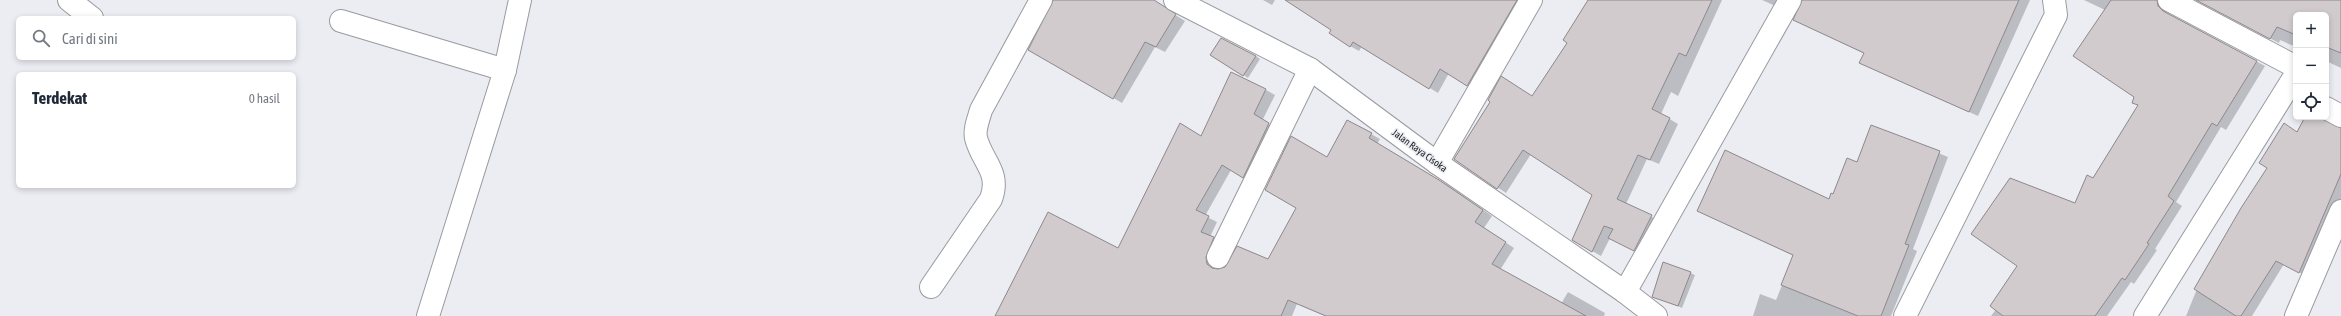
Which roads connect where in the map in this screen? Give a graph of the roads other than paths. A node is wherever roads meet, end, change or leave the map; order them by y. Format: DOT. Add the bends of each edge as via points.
graph roads {
  1 [pos="69,0"];
  2 [pos="520,0"];
  3 [pos="1041,0"];
  4 [pos="1175,0"];
  5 [pos="1531,0"];
  6 [pos="1790,0"];
  7 [pos="2054,0"];
  8 [pos="2169,0"];
  9 [pos="89,16"];
  10 [pos="341,21"];
  11 [pos="2293,64"];
  12 [pos="1310,69"];
  13 [pos="505,70"];
  14 [pos="2293,79"];
  15 [pos="2329,110"];
  16 [pos="2341,116"];
  17 [pos="1437,163"];
  18 [pos="2341,211"];
  19 [pos="1218,257"];
  20 [pos="930,287"];
  21 [pos="1625,292"];
  22 [pos="428,316"];
  23 [pos="1656,316"];
  24 [pos="1905,316"];
  25 [pos="2145,316"];
  26 [pos="2296,316"];
  1 -- 9 [label="street"];
  2 -- 13 [label="street"];
  3 -- 20 [label="street" via="981,110 977,123 976,137 994,176 995,188 991,199"];
  4 -- 12 [label="street, Jalan Raya Cisoka"];
  5 -- 17 [label="street"];
  6 -- 21 [label="street"];
  7 -- 24 [label="street" via="2056,15"];
  8 -- 11 [label="street"];
  10 -- 13 [label="street"];
  12 -- 17 [label="street, Jalan Raya Cisoka"];
  12 -- 19 [label="street"];
  13 -- 22 [label="street"];
  14 -- 25 [label="street"];
  15 -- 16 [label="street"];
  17 -- 21 [label="street, Jalan Raya Cisoka"];
  18 -- 26 [label="street"];
  21 -- 23 [label="street, Jalan Raya Cisoka"];
}
